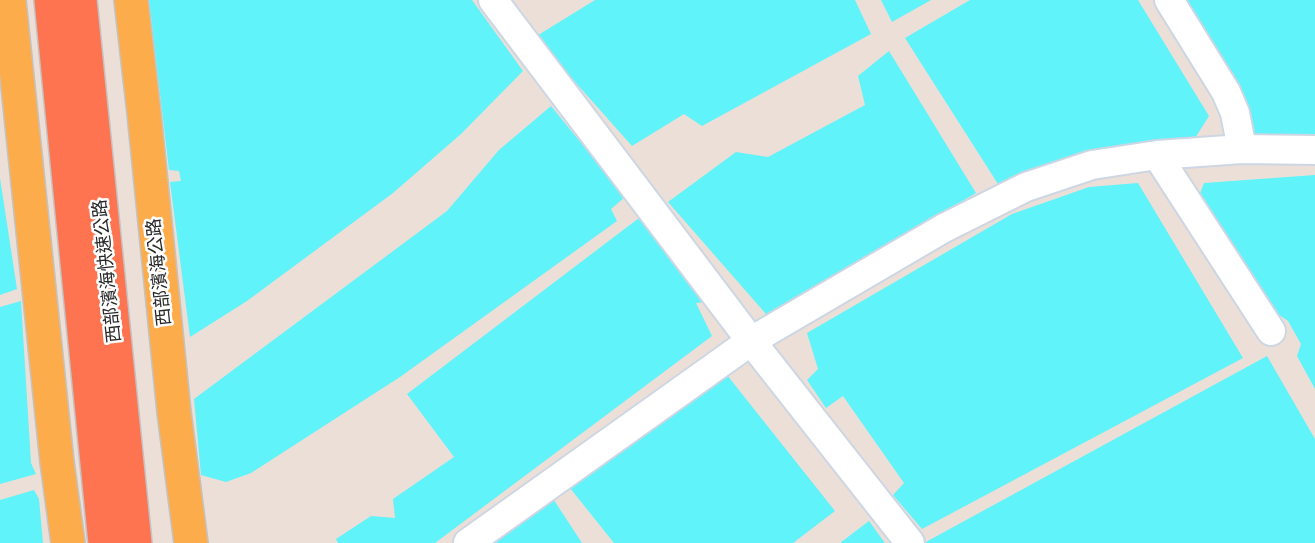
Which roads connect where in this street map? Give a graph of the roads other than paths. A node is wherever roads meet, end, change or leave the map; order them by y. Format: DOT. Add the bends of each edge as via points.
graph roads {
  1 [pos="9,0"];
  2 [pos="51,0"];
  3 [pos="81,0"];
  4 [pos="131,0"];
  5 [pos="493,0"];
  6 [pos="1169,0"];
  7 [pos="1242,149"];
  8 [pos="1315,150"];
  9 [pos="1156,155"];
  10 [pos="1271,331"];
  11 [pos="751,341"];
  12 [pos="68,543"];
  13 [pos="105,543"];
  14 [pos="135,543"];
  15 [pos="191,543"];
  16 [pos="468,543"];
  17 [pos="910,543"];
  1 -- 12 [label="main road"];
  2 -- 13 [label="highway, 西部濱海快速公路"];
  3 -- 14 [label="highway, 西部濱海快速公路"];
  4 -- 15 [label="main road, 西部濱海公路"];
  5 -- 11 [label="street"];
  6 -- 7 [label="street" via="1226,92"];
  7 -- 8 [label="street"];
  7 -- 9 [label="street"];
  9 -- 10 [label="street"];
  9 -- 11 [label="street" via="1092,165 1026,187 944,228"];
  11 -- 16 [label="street"];
  11 -- 17 [label="street"];
}
